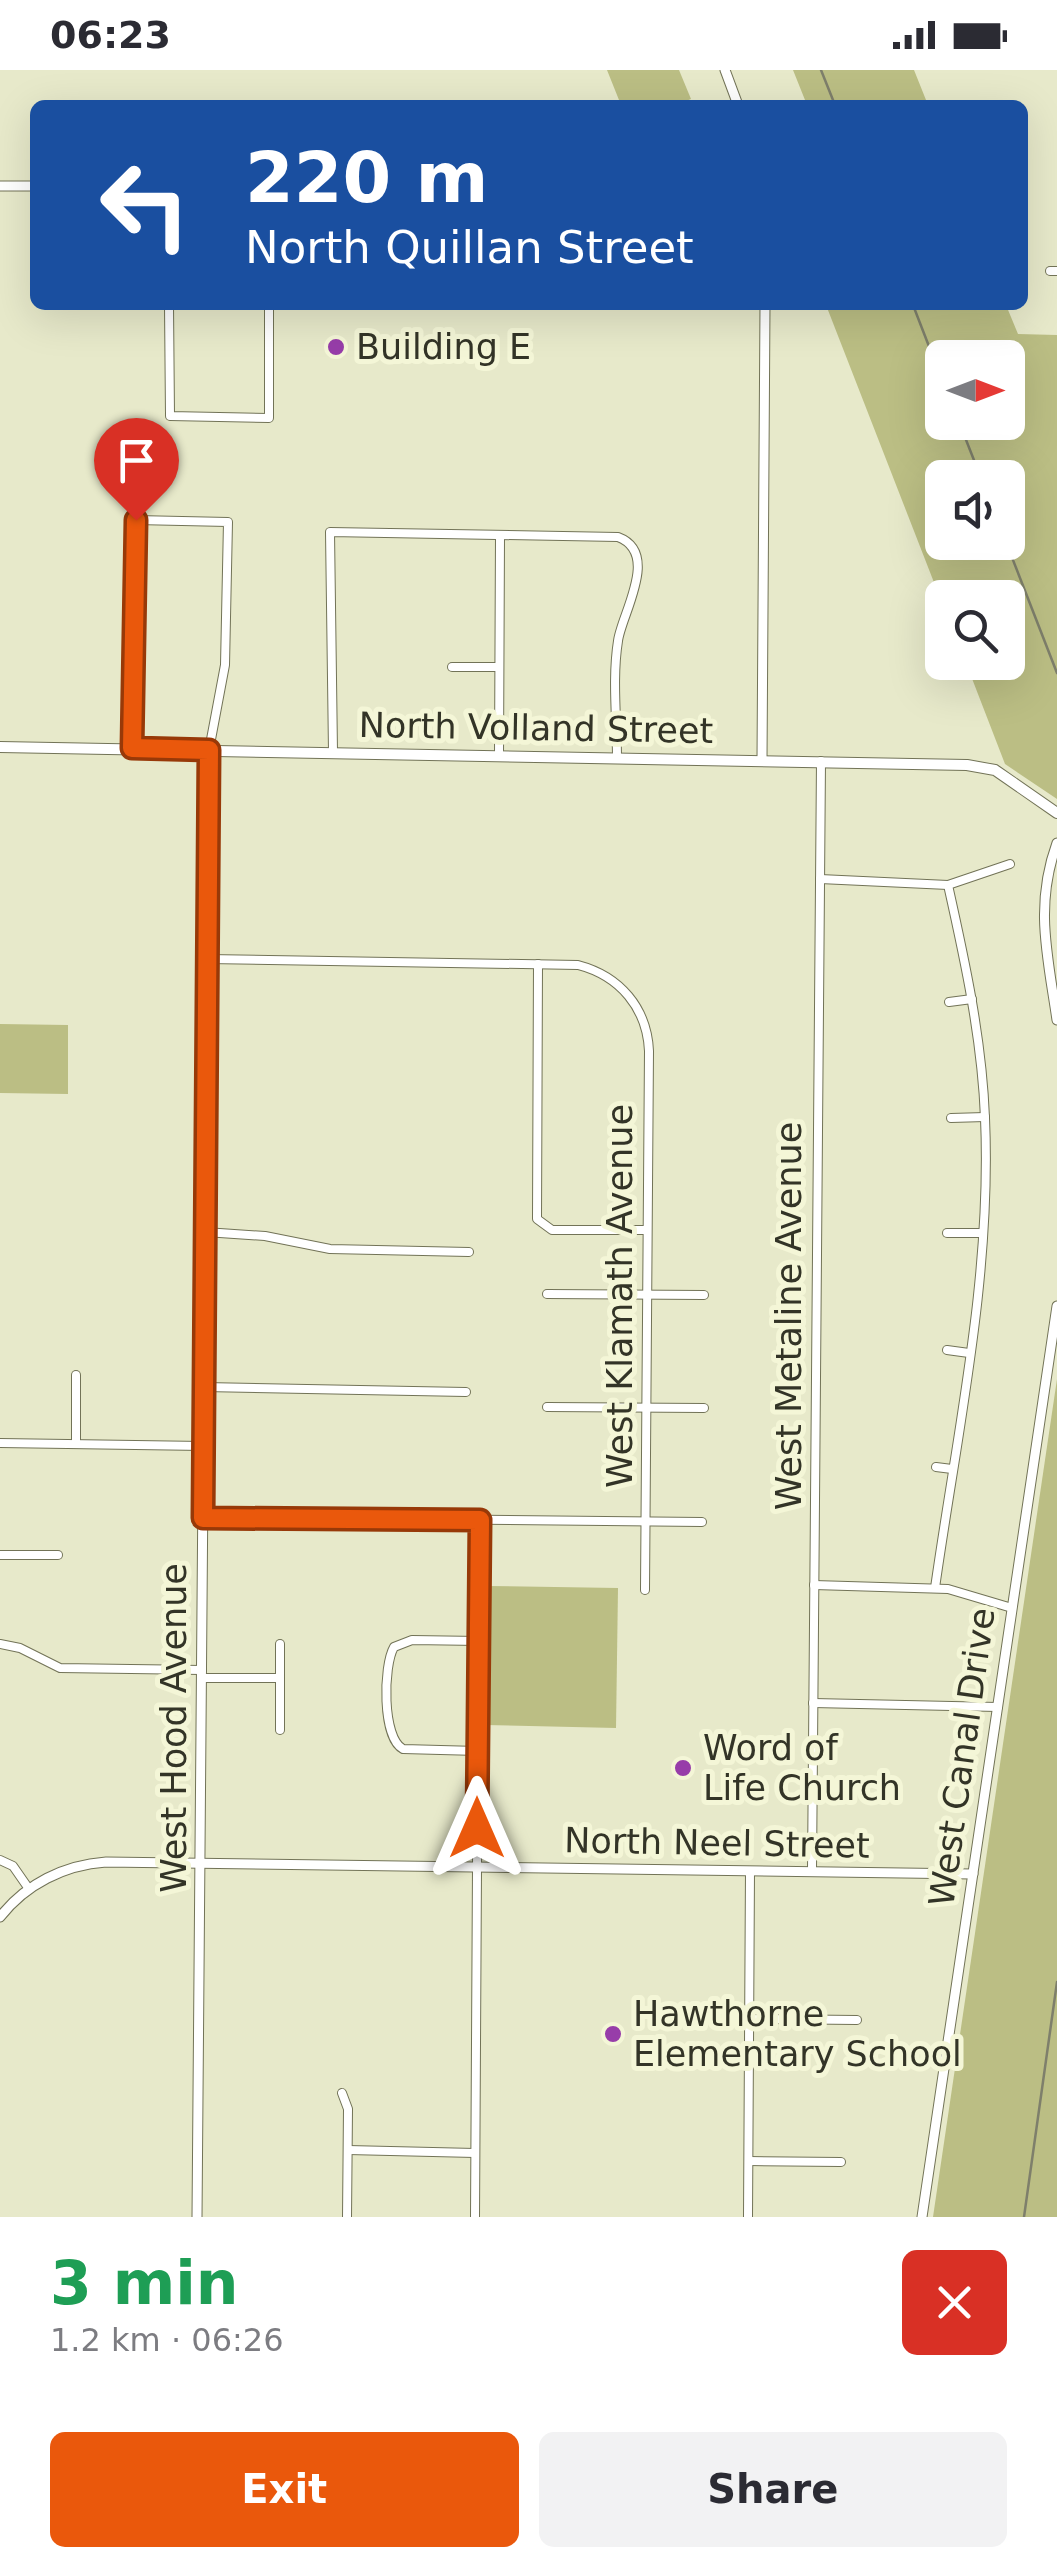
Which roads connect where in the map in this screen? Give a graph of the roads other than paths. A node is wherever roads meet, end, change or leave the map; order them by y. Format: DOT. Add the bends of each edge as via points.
graph roads {
  1 [pos="725,70"];
  2 [pos="736,100"];
  3 [pos="0,186"];
  4 [pos="30,186"];
  5 [pos="170,310"];
  6 [pos="270,310"];
  7 [pos="765,310"];
  8 [pos="500,537"];
  9 [pos="452,667"];
  10 [pos="499,667"];
  11 [pos="0,747"];
  12 [pos="132,748"];
  13 [pos="209,750"];
  14 [pos="333,752"];
  15 [pos="499,755"];
  16 [pos="617,758"];
  17 [pos="762,760"];
  18 [pos="820,761"];
  19 [pos="1057,812"];
  20 [pos="1057,843"];
  21 [pos="1010,864"];
  22 [pos="820,880"];
  23 [pos="948,885"];
  24 [pos="207,959"];
  25 [pos="538,964"];
  26 [pos="972,998"];
  27 [pos="949,1002"];
  28 [pos="1057,1020"];
  29 [pos="986,1117"];
  30 [pos="952,1118"];
  31 [pos="648,1230"];
  32 [pos="205,1232"];
  33 [pos="948,1232"];
  34 [pos="984,1234"];
  35 [pos="469,1252"];
  36 [pos="547,1294"];
  37 [pos="647,1294"];
  38 [pos="704,1295"];
  39 [pos="1057,1306"];
  40 [pos="947,1350"];
  41 [pos="968,1353"];
  42 [pos="76,1375"];
  43 [pos="204,1387"];
  44 [pos="466,1392"];
  45 [pos="547,1407"];
  46 [pos="646,1408"];
  47 [pos="704,1408"];
  48 [pos="0,1443"];
  49 [pos="76,1444"];
  50 [pos="204,1446"];
  51 [pos="936,1467"];
  52 [pos="952,1469"];
  53 [pos="203,1518"];
  54 [pos="480,1520"];
  55 [pos="646,1522"];
  56 [pos="702,1522"];
  57 [pos="0,1555"];
  58 [pos="58,1555"];
  59 [pos="814,1585"];
  60 [pos="934,1588"];
  61 [pos="645,1590"];
  62 [pos="1012,1608"];
  63 [pos="478,1642"];
  64 [pos="0,1644"];
  65 [pos="280,1644"];
  66 [pos="202,1674"];
  67 [pos="280,1678"];
  68 [pos="813,1703"];
  69 [pos="998,1707"];
  70 [pos="280,1730"];
  71 [pos="478,1751"];
  72 [pos="0,1860"];
  73 [pos="200,1863"];
  74 [pos="477,1867"];
  75 [pos="750,1871"];
  76 [pos="812,1872"];
  77 [pos="973,1874"];
  78 [pos="29,1889"];
  79 [pos="0,1917"];
  80 [pos="750,2019"];
  81 [pos="857,2020"];
  82 [pos="342,2094"];
  83 [pos="348,2150"];
  84 [pos="475,2153"];
  85 [pos="748,2161"];
  86 [pos="841,2162"];
  87 [pos="197,2217"];
  88 [pos="348,2217"];
  89 [pos="475,2217"];
  90 [pos="748,2217"];
  91 [pos="922,2217"];
  1 -- 2 [label="street"];
  3 -- 4 [label="street"];
  5 -- 6 [label="street" via="170,416 269,418"];
  7 -- 17 [label="street"];
  8 -- 10 [label="street"];
  8 -- 14 [label="street" via="330,532"];
  8 -- 16 [label="street" via="618,538 630,544 635,594 618,642"];
  9 -- 10 [label="street"];
  10 -- 15 [label="street"];
  11 -- 12 [label="main road, North Volland Street"];
  12 -- 13 [label="main road, North Volland Street"];
  12 -- 13 [label="street, West Hood Avenue" via="136,520 228,522 225,666"];
  13 -- 14 [label="main road, North Volland Street"];
  13 -- 24 [label="street, West Hood Avenue"];
  14 -- 15 [label="main road, North Volland Street"];
  15 -- 16 [label="main road, North Volland Street"];
  16 -- 17 [label="main road, North Volland Street"];
  17 -- 18 [label="main road, North Volland Street"];
  18 -- 19 [label="main road, North Volland Street" via="988,767"];
  18 -- 22 [label="street, West Metaline Avenue"];
  20 -- 28 [label="street" via="1044,889 1042,931"];
  21 -- 23 [label="street"];
  22 -- 23 [label="street"];
  22 -- 59 [label="street, West Metaline Avenue"];
  23 -- 26 [label="street"];
  24 -- 25 [label="street"];
  24 -- 32 [label="street, West Hood Avenue"];
  25 -- 31 [label="street, West Klamath Avenue" via="588,968 636,1005 649,1051"];
  25 -- 31 [label="street" via="536,1215 552,1230"];
  26 -- 27 [label="street"];
  26 -- 29 [label="street"];
  29 -- 30 [label="street"];
  29 -- 34 [label="street"];
  31 -- 37 [label="street, West Klamath Avenue"];
  32 -- 35 [label="street" via="330,1249"];
  32 -- 43 [label="street, West Hood Avenue"];
  33 -- 34 [label="street"];
  34 -- 41 [label="street"];
  36 -- 37 [label="street"];
  37 -- 38 [label="street"];
  37 -- 46 [label="street, West Klamath Avenue"];
  39 -- 62 [label="street, West Canal Drive"];
  40 -- 41 [label="street"];
  41 -- 52 [label="street"];
  42 -- 49 [label="street"];
  43 -- 44 [label="street"];
  43 -- 50 [label="street, West Hood Avenue"];
  45 -- 46 [label="street"];
  46 -- 47 [label="street"];
  46 -- 55 [label="street, West Klamath Avenue"];
  48 -- 49 [label="street"];
  49 -- 50 [label="street"];
  50 -- 53 [label="street, West Hood Avenue"];
  51 -- 52 [label="street"];
  52 -- 60 [label="street"];
  53 -- 54 [label="street"];
  53 -- 66 [label="street, West Hood Avenue"];
  54 -- 55 [label="street"];
  54 -- 63 [label="street"];
  55 -- 56 [label="street"];
  55 -- 61 [label="street, West Klamath Avenue"];
  57 -- 58 [label="street"];
  59 -- 60 [label="street"];
  59 -- 68 [label="street, West Metaline Avenue"];
  60 -- 62 [label="street"];
  62 -- 69 [label="street, West Canal Drive"];
  63 -- 71 [label="street"];
  63 -- 71 [label="street" via="394,1646 388,1713 389,1736 398,1748"];
  64 -- 66 [label="street" via="60,1668"];
  65 -- 67 [label="street"];
  66 -- 67 [label="street"];
  66 -- 73 [label="street, West Hood Avenue"];
  67 -- 70 [label="street"];
  68 -- 69 [label="street"];
  68 -- 76 [label="street, West Metaline Avenue"];
  69 -- 77 [label="street, West Canal Drive"];
  71 -- 74 [label="street"];
  72 -- 78 [label="street"];
  73 -- 74 [label="street, North Neel Street"];
  73 -- 78 [label="street, North Neel Street" via="88,1864"];
  73 -- 87 [label="street, West Hood Avenue"];
  74 -- 75 [label="street, North Neel Street"];
  74 -- 84 [label="street"];
  75 -- 76 [label="street, North Neel Street"];
  75 -- 80 [label="street"];
  76 -- 77 [label="street, North Neel Street"];
  77 -- 91 [label="street, West Canal Drive"];
  78 -- 79 [label="street"];
  80 -- 81 [label="street"];
  80 -- 85 [label="street"];
  82 -- 83 [label="street"];
  83 -- 84 [label="street"];
  83 -- 88 [label="street"];
  84 -- 89 [label="street"];
  85 -- 86 [label="street"];
  85 -- 90 [label="street"];
}
